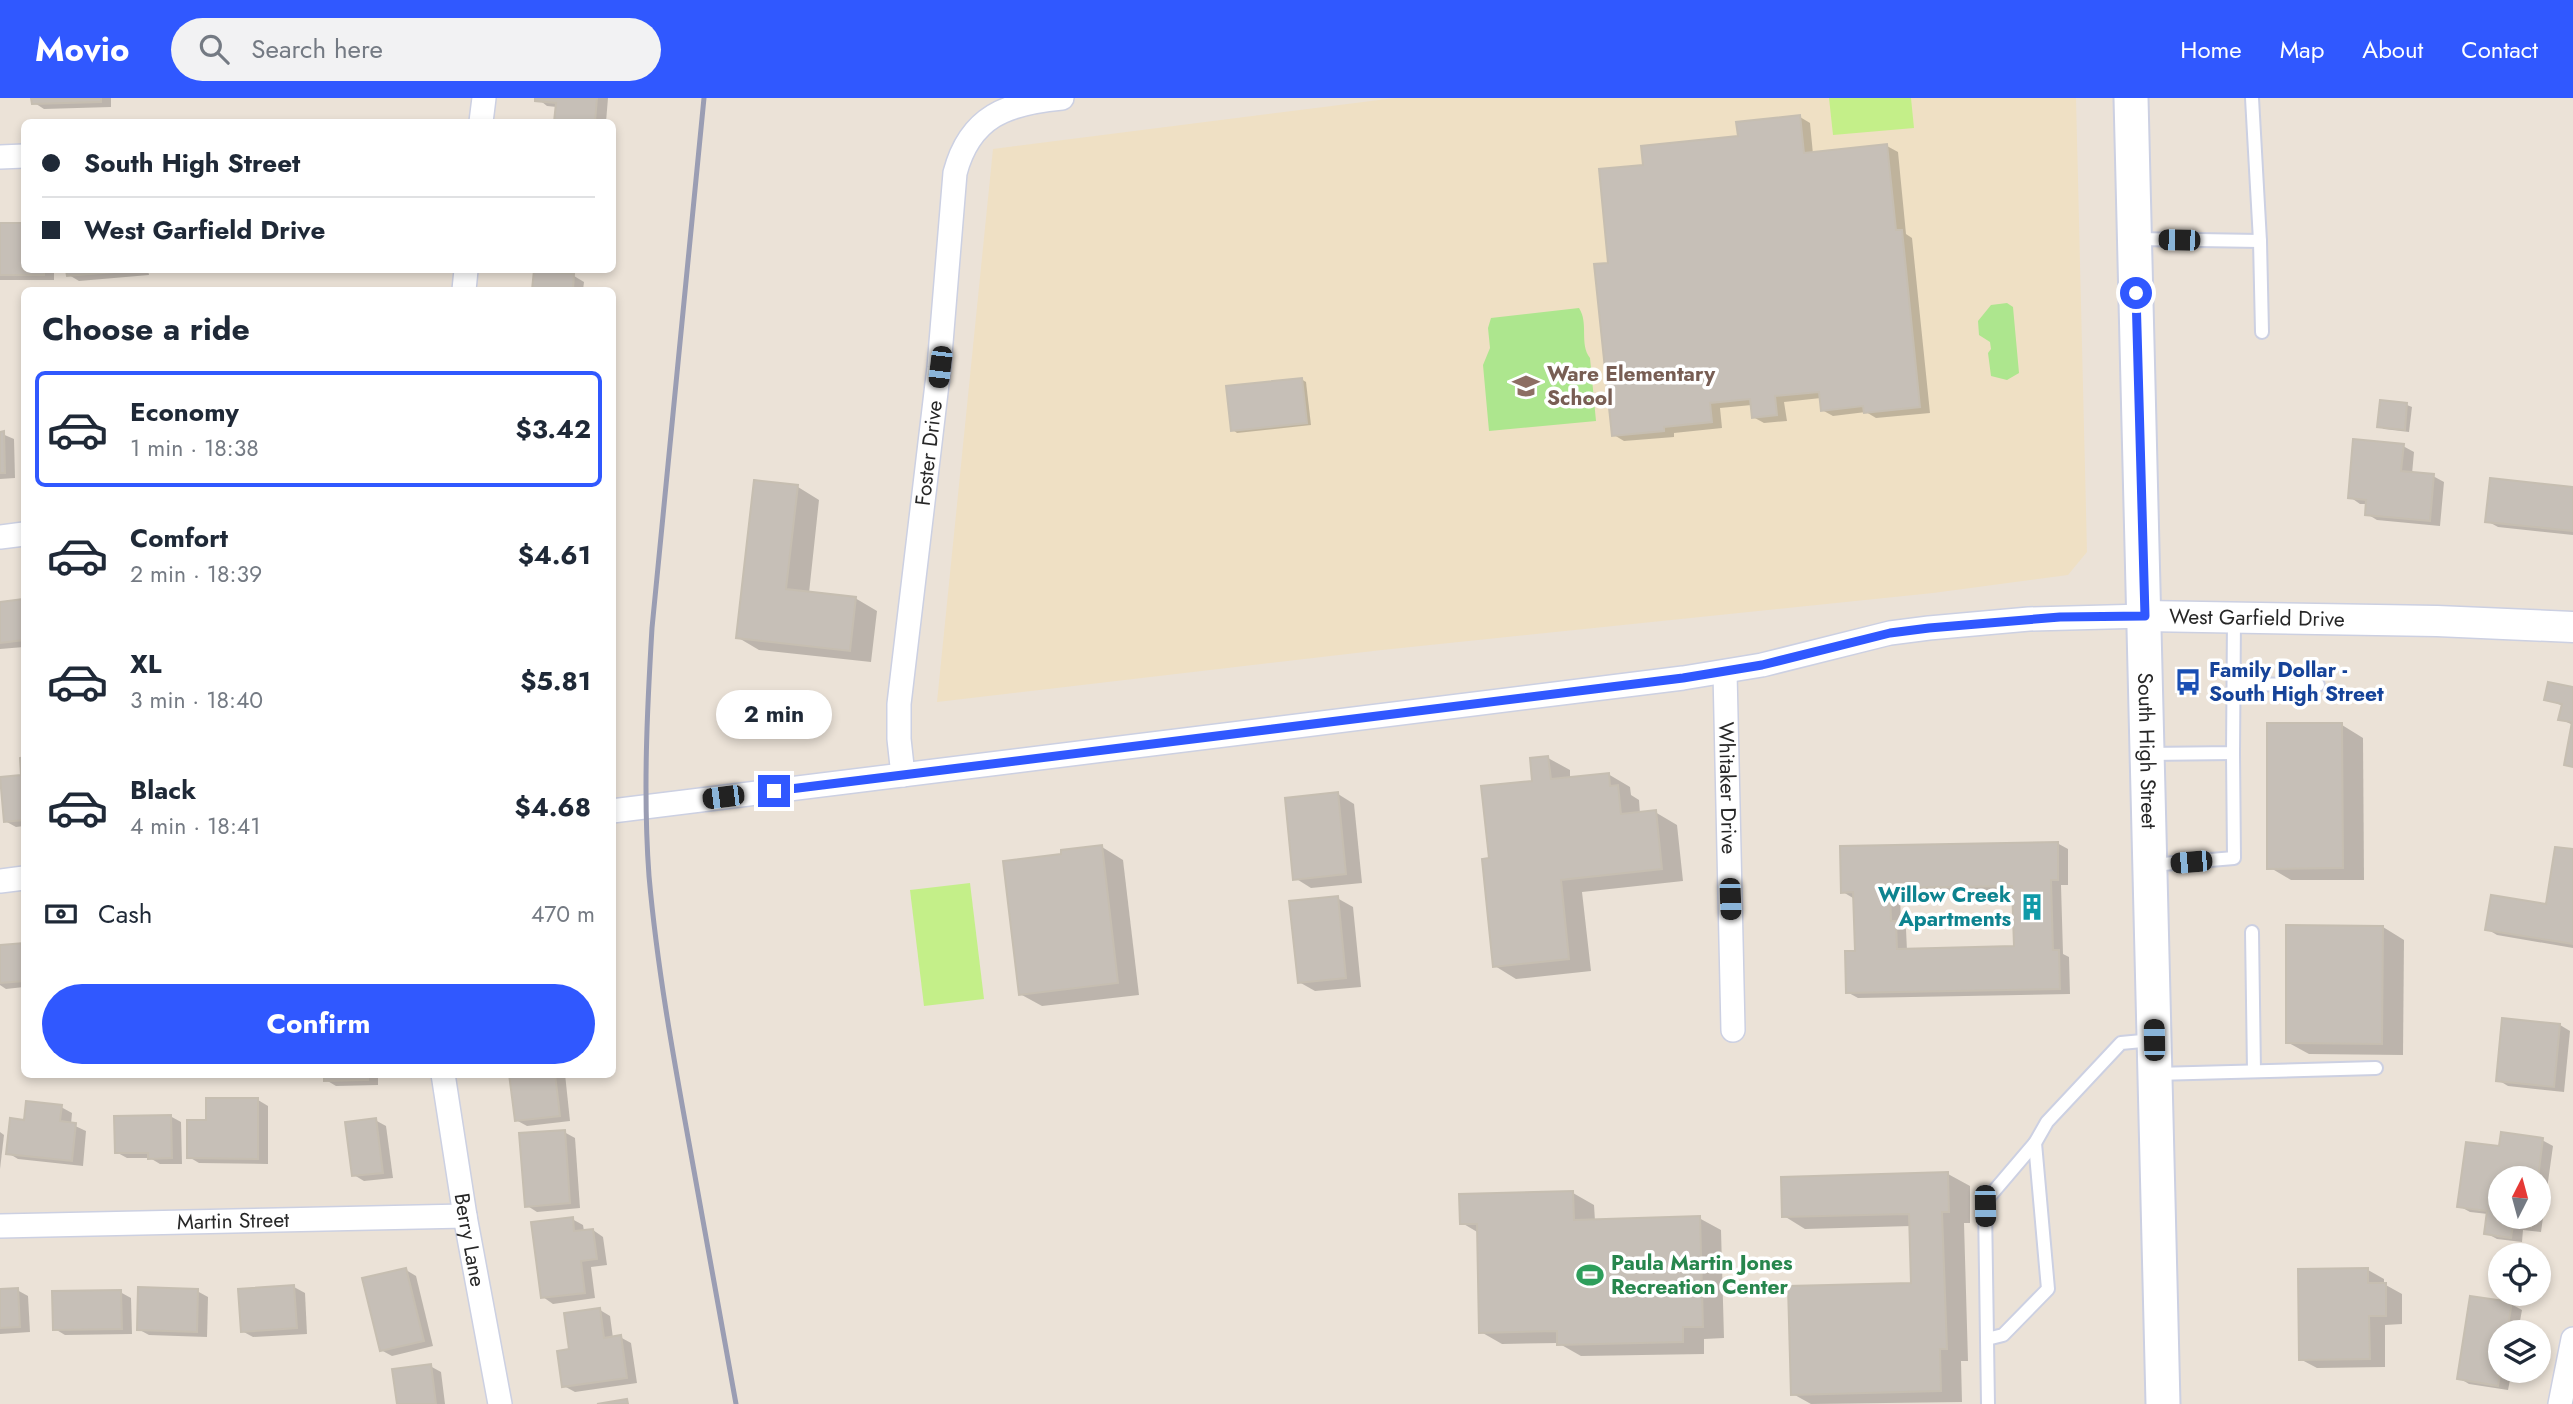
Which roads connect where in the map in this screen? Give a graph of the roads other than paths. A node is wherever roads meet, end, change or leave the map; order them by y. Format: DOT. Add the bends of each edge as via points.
graph roads {
  1 [pos="484,98"];
  2 [pos="1062,98"];
  3 [pos="2131,98"];
  4 [pos="2252,98"];
  5 [pos="481,119"];
  6 [pos="21,156"];
  7 [pos="0,157"];
  8 [pos="2135,239"];
  9 [pos="2260,241"];
  10 [pos="2262,332"];
  11 [pos="21,534"];
  12 [pos="0,537"];
  13 [pos="2145,616"];
  14 [pos="2234,618"];
  15 [pos="2573,627"];
  16 [pos="1725,672"];
  17 [pos="2234,684"];
  18 [pos="2318,685"];
  19 [pos="2233,753"];
  20 [pos="2146,754"];
  21 [pos="903,775"];
  22 [pos="616,811"];
  23 [pos="2148,865"];
  24 [pos="21,878"];
  25 [pos="0,881"];
  26 [pos="2252,932"];
  27 [pos="1733,1030"];
  28 [pos="2154,1040"];
  29 [pos="2376,1068"];
  30 [pos="2254,1071"];
  31 [pos="2155,1074"];
  32 [pos="444,1078"];
  33 [pos="2035,1143"];
  34 [pos="465,1216"];
  35 [pos="0,1226"];
  36 [pos="1987,1339"];
  37 [pos="2573,1339"];
  38 [pos="500,1404"];
  39 [pos="1988,1404"];
  40 [pos="2163,1404"];
  41 [pos="2560,1404"];
  1 -- 5 [label="street"];
  2 -- 21 [label="street, Foster Drive" via="1000,111 984,121 959,158 952,188 940,367 899,704"];
  3 -- 8 [label="main road, South High Street"];
  4 -- 9 [label="lane"];
  6 -- 7 [label="street"];
  8 -- 9 [label="lane"];
  8 -- 13 [label="main road, South High Street"];
  9 -- 10 [label="lane"];
  11 -- 12 [label="street"];
  13 -- 14 [label="street, West Garfield Drive"];
  13 -- 16 [label="street, West Garfield Drive" via="1941,626 1890,633"];
  13 -- 20 [label="main road, South High Street"];
  14 -- 15 [label="street, West Garfield Drive"];
  14 -- 17 [label="lane"];
  16 -- 21 [label="street, West Garfield Drive"];
  16 -- 27 [label="street, Whitaker Drive"];
  17 -- 18 [label="lane"];
  17 -- 19 [label="lane"];
  19 -- 20 [label="lane"];
  19 -- 23 [label="lane" via="2234,858"];
  20 -- 23 [label="main road, South High Street"];
  21 -- 22 [label="street, West Garfield Drive"];
  23 -- 28 [label="main road, South High Street"];
  24 -- 25 [label="street"];
  26 -- 30 [label="lane"];
  28 -- 31 [label="main road, South High Street"];
  28 -- 33 [label="lane" via="2121,1043 2047,1122"];
  29 -- 30 [label="lane"];
  30 -- 31 [label="lane"];
  31 -- 40 [label="main road, South High Street"];
  32 -- 34 [label="street, Berry Lane"];
  33 -- 36 [label="lane" via="1985,1206"];
  33 -- 36 [label="lane" via="2048,1289 2003,1335"];
  34 -- 35 [label="street, Martin Street"];
  34 -- 38 [label="street, Berry Lane"];
  36 -- 39 [label="lane"];
  37 -- 41 [label="street"];
}
